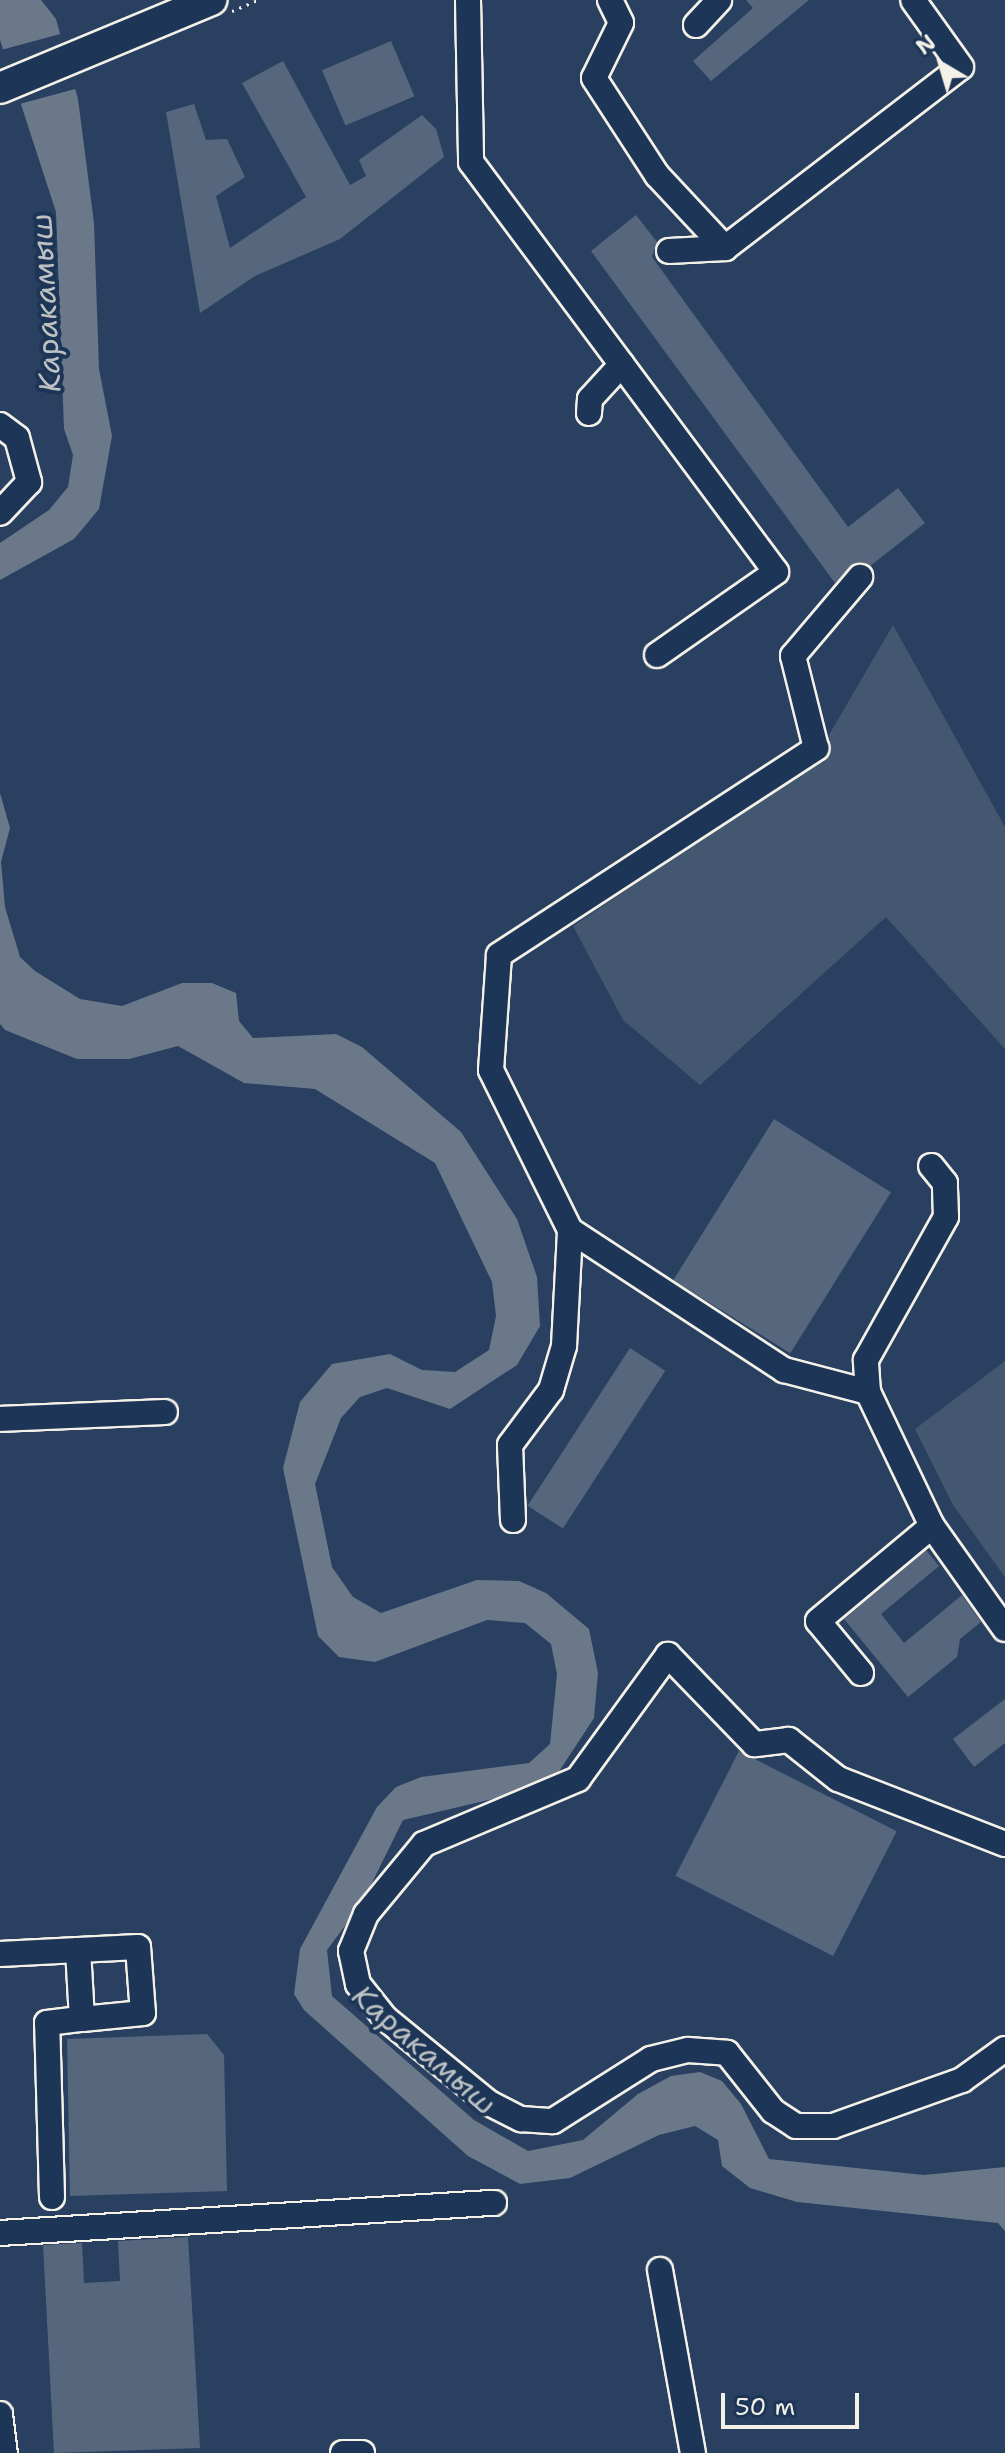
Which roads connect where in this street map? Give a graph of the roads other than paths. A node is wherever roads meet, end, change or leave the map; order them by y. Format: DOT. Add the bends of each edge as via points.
graph roads {
  1 [pos="211,0"];
  2 [pos="468,0"];
  3 [pos="610,0"];
  4 [pos="719,0"];
  5 [pos="913,0"];
  6 [pos="696,25"];
  7 [pos="0,88"];
  8 [pos="725,248"];
  9 [pos="669,251"];
  10 [pos="622,364"];
  11 [pos="589,413"];
  12 [pos="0,425"];
  13 [pos="0,513"];
  14 [pos="860,577"];
  15 [pos="657,655"];
  16 [pos="931,1166"];
  17 [pos="570,1230"];
  18 [pos="868,1392"];
  19 [pos="165,1412"];
  20 [pos="0,1419"];
  21 [pos="513,1520"];
  22 [pos="932,1526"];
  23 [pos="1005,1629"];
  24 [pos="861,1673"];
  25 [pos="1005,1844"];
  26 [pos="78,1950"];
  27 [pos="0,1954"];
  28 [pos="82,2019"];
  29 [pos="997,2056"];
  30 [pos="52,2197"];
  31 [pos="494,2203"];
  32 [pos="0,2233"];
  33 [pos="660,2270"];
  34 [pos="0,2414"];
  35 [pos="5,2453"];
  36 [pos="343,2453"];
  37 [pos="362,2453"];
  38 [pos="693,2453"];
  1 -- 7 [label="main road"];
  2 -- 10 [label="street" via="471,162"];
  3 -- 8 [label="street" via="621,23 594,78 657,175"];
  4 -- 6 [label="street"];
  5 -- 8 [label="street" via="961,67"];
  8 -- 9 [label="street"];
  10 -- 11 [label="street" via="590,399"];
  10 -- 15 [label="street" via="776,572"];
  12 -- 13 [label="street" via="17,438 29,482"];
  14 -- 17 [label="street" via="793,656 816,748 499,955 491,1070"];
  16 -- 18 [label="street" via="945,1183 946,1217 866,1360"];
  17 -- 18 [label="street" via="784,1370"];
  17 -- 21 [label="street" via="564,1346 551,1390 510,1445"];
  18 -- 22 [label="street"];
  19 -- 20 [label="street"];
  22 -- 23 [label="street"];
  22 -- 24 [label="street" via="818,1621"];
  25 -- 29 [label="street" via="838,1779 789,1740 754,1744 668,1655 578,1779 476,1828 424,1844 366,1914 351,1951 358,1984 385,2018 489,2103 521,2119 553,2121 651,2059 688,2050 727,2053 773,2111 796,2126 833,2126"];
  26 -- 27 [label="street"];
  26 -- 28 [label="street"];
  26 -- 28 [label="street" via="138,1947 143,2013"];
  28 -- 30 [label="street" via="47,2023"];
  31 -- 32 [label="street"];
  33 -- 38 [label="street"];
  34 -- 35 [label="street"];
  36 -- 37 [label="street"];
}
